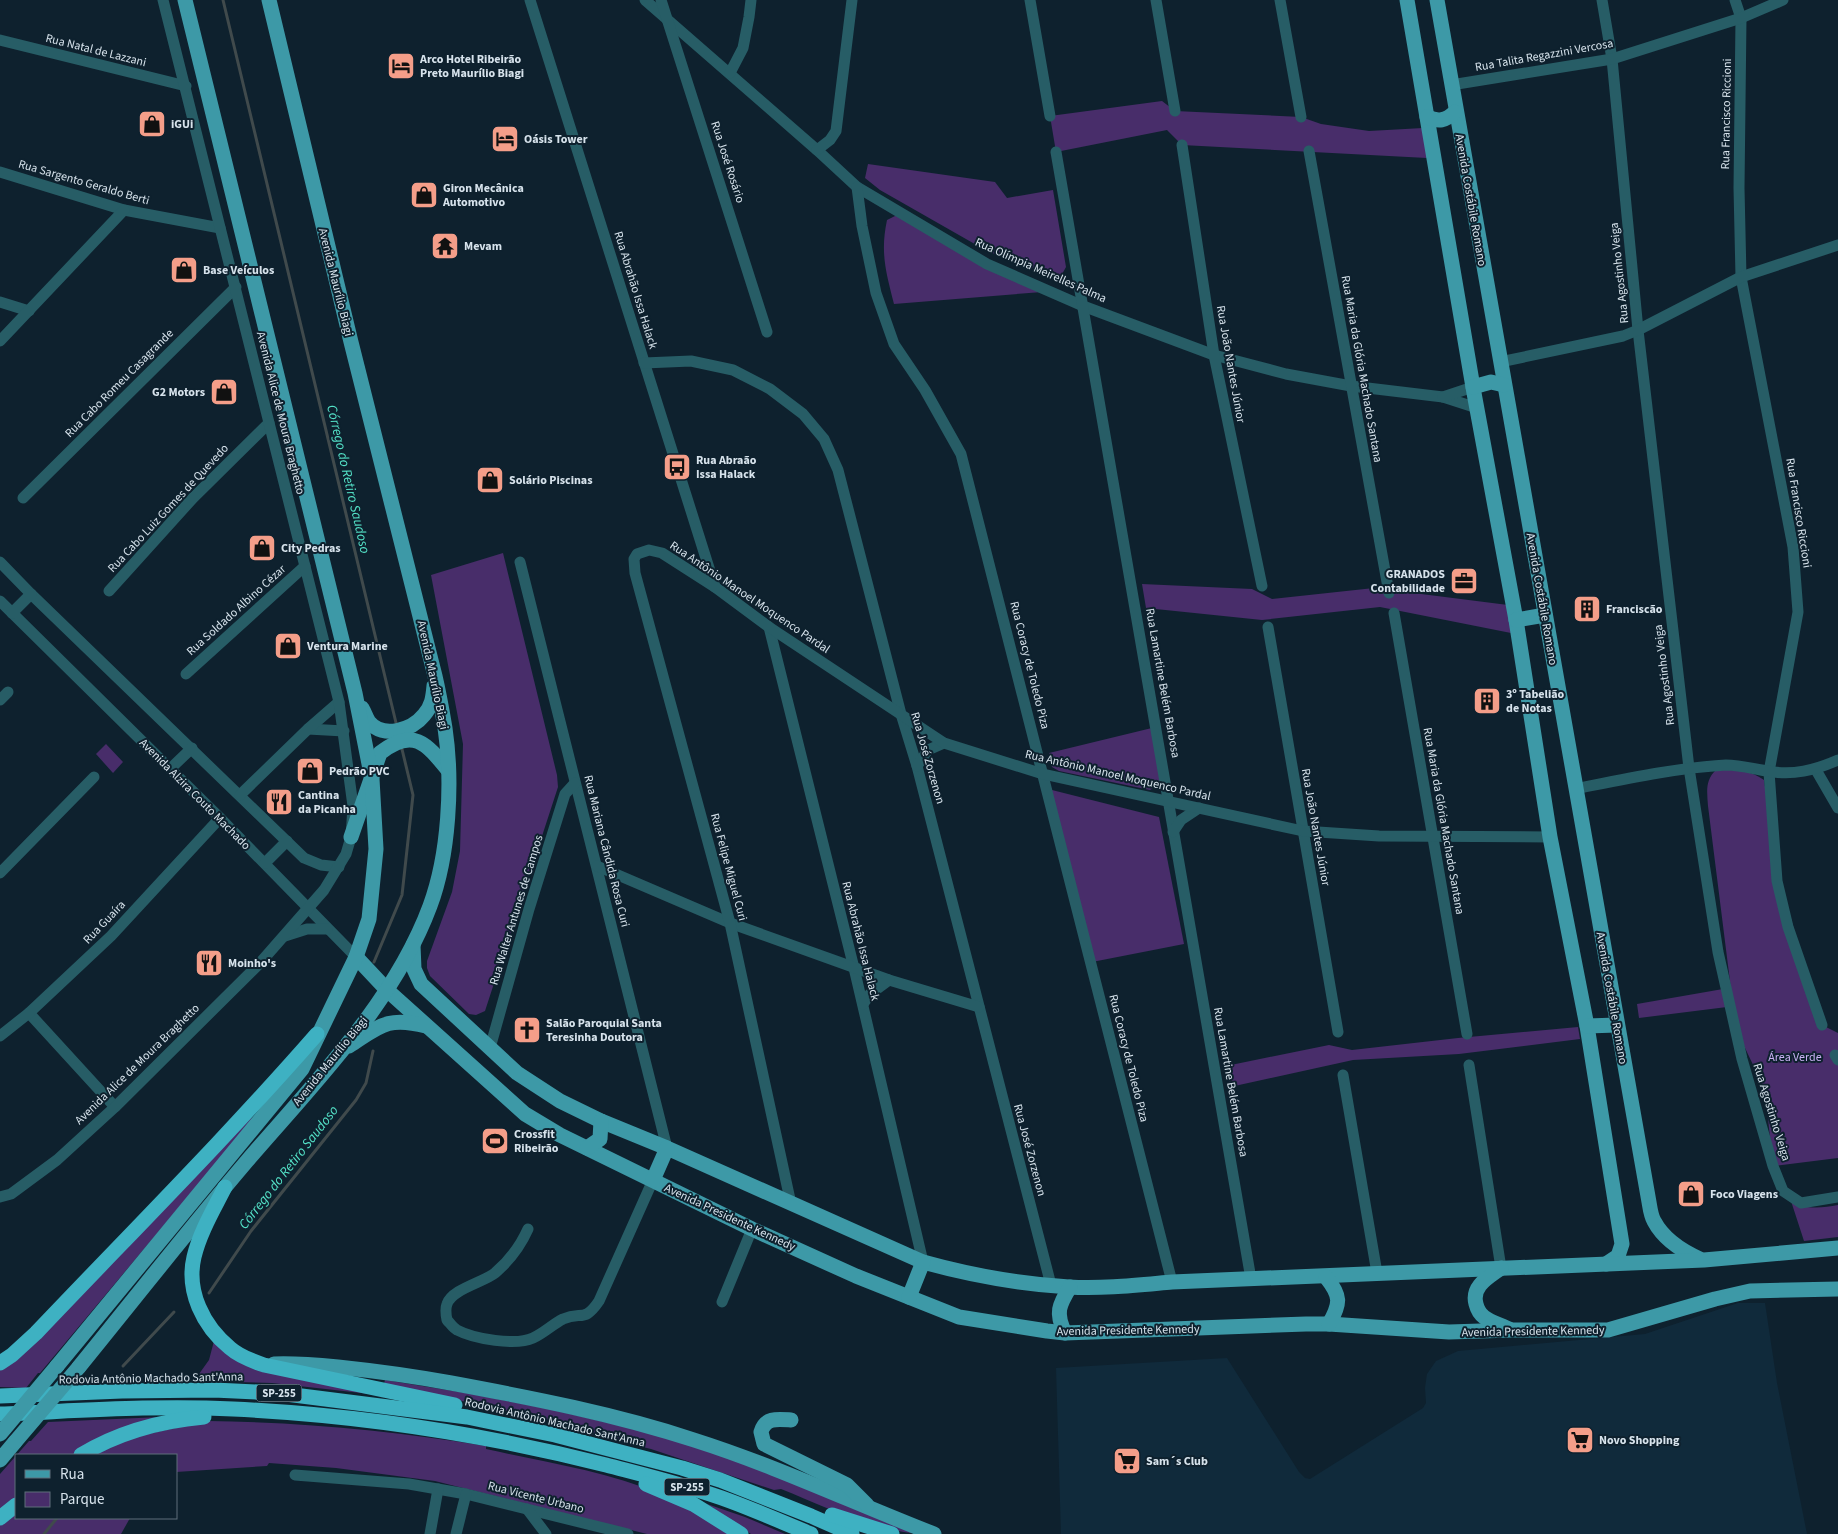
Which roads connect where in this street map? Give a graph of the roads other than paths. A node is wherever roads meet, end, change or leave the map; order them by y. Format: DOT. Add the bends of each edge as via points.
graph roads {
  1 [pos="163,0"];
  2 [pos="185,0"];
  3 [pos="269,0"];
  4 [pos="530,0"];
  5 [pos="645,0"];
  6 [pos="661,0"];
  7 [pos="751,0"];
  8 [pos="852,0"];
  9 [pos="1030,0"];
  10 [pos="1156,0"];
  11 [pos="1280,0"];
  12 [pos="1407,0"];
  13 [pos="1437,0"];
  14 [pos="1602,0"];
  15 [pos="1735,0"];
  16 [pos="1782,0"];
  17 [pos="1741,18"];
  18 [pos="668,21"];
  19 [pos="0,40"];
  20 [pos="1612,59"];
  21 [pos="730,73"];
  22 [pos="1451,85"];
  23 [pos="186,86"];
  24 [pos="1175,111"];
  25 [pos="1455,112"];
  26 [pos="1050,116"];
  27 [pos="1301,117"];
  28 [pos="1427,117"];
  29 [pos="1182,145"];
  30 [pos="817,150"];
  31 [pos="1309,151"];
  32 [pos="1056,152"];
  33 [pos="0,172"];
  34 [pos="857,187"];
  35 [pos="124,210"];
  36 [pos="220,228"];
  37 [pos="1838,245"];
  38 [pos="1741,277"];
  39 [pos="236,287"];
  40 [pos="0,302"];
  41 [pos="1083,306"];
  42 [pos="29,311"];
  43 [pos="1638,330"];
  44 [pos="767,332"];
  45 [pos="0,341"];
  46 [pos="1214,355"];
  47 [pos="1500,362"];
  48 [pos="644,363"];
  49 [pos="1504,385"];
  50 [pos="1351,386"];
  51 [pos="1473,387"];
  52 [pos="1443,397"];
  53 [pos="1476,408"];
  54 [pos="269,423"];
  55 [pos="23,498"];
  56 [pos="649,550"];
  57 [pos="0,562"];
  58 [pos="520,562"];
  59 [pos="305,566"];
  60 [pos="1262,586"];
  61 [pos="715,587"];
  62 [pos="109,591"];
  63 [pos="1389,593"];
  64 [pos="30,594"];
  65 [pos="0,601"];
  66 [pos="12,613"];
  67 [pos="1394,613"];
  68 [pos="1545,615"];
  69 [pos="1516,620"];
  70 [pos="769,627"];
  71 [pos="1268,627"];
  72 [pos="186,674"];
  73 [pos="436,676"];
  74 [pos="356,693"];
  75 [pos="339,702"];
  76 [pos="901,714"];
  77 [pos="308,728"];
  78 [pos="344,731"];
  79 [pos="388,738"];
  80 [pos="944,743"];
  81 [pos="192,748"];
  82 [pos="1838,760"];
  83 [pos="917,766"];
  84 [pos="1688,768"];
  85 [pos="170,769"];
  86 [pos="448,770"];
  87 [pos="1816,770"];
  88 [pos="1769,772"];
  89 [pos="1044,774"];
  90 [pos="94,777"];
  91 [pos="372,779"];
  92 [pos="575,783"];
  93 [pos="1575,789"];
  94 [pos="240,795"];
  95 [pos="1168,801"];
  96 [pos="1199,808"];
  97 [pos="1838,808"];
  98 [pos="220,818"];
  99 [pos="1302,831"];
  100 [pos="1173,832"];
  101 [pos="1432,836"];
  102 [pos="351,837"];
  103 [pos="1550,837"];
  104 [pos="286,841"];
  105 [pos="265,863"];
  106 [pos="597,866"];
  107 [pos="339,867"];
  108 [pos="0,873"];
  109 [pos="308,910"];
  110 [pos="730,923"];
  111 [pos="327,929"];
  112 [pos="283,937"];
  113 [pos="413,945"];
  114 [pos="356,957"];
  115 [pos="854,968"];
  116 [pos="889,980"];
  117 [pos="387,990"];
  118 [pos="863,1004"];
  119 [pos="979,1007"];
  120 [pos="29,1013"];
  121 [pos="1617,1025"];
  122 [pos="1822,1025"];
  123 [pos="1587,1026"];
  124 [pos="428,1027"];
  125 [pos="1338,1032"];
  126 [pos="317,1034"];
  127 [pos="1467,1034"];
  128 [pos="0,1036"];
  129 [pos="490,1048"];
  130 [pos="339,1053"];
  131 [pos="1469,1065"];
  132 [pos="1343,1075"];
  133 [pos="115,1107"];
  134 [pos="601,1121"];
  135 [pos="587,1148"];
  136 [pos="667,1148"];
  137 [pos="653,1180"];
  138 [pos="225,1187"];
  139 [pos="0,1197"];
  140 [pos="1838,1197"];
  141 [pos="791,1204"];
  142 [pos="528,1229"];
  143 [pos="752,1229"];
  144 [pos="1838,1248"];
  145 [pos="1704,1260"];
  146 [pos="923,1262"];
  147 [pos="1606,1264"];
  148 [pos="1501,1268"];
  149 [pos="1377,1273"];
  150 [pos="1326,1277"];
  151 [pos="1251,1279"];
  152 [pos="1172,1282"];
  153 [pos="1051,1285"];
  154 [pos="1070,1287"];
  155 [pos="1838,1289"];
  156 [pos="909,1297"];
  157 [pos="722,1302"];
  158 [pos="1329,1324"];
  159 [pos="1512,1330"];
  160 [pos="1065,1333"];
  161 [pos="0,1362"];
  162 [pos="264,1365"];
  163 [pos="0,1396"];
  164 [pos="296,1413"];
  165 [pos="0,1414"];
  166 [pos="791,1420"];
  167 [pos="0,1434"];
  168 [pos="555,1435"];
  169 [pos="560,1453"];
  170 [pos="82,1454"];
  171 [pos="0,1460"];
  172 [pos="295,1475"];
  173 [pos="720,1480"];
  174 [pos="438,1489"];
  175 [pos="466,1494"];
  176 [pos="15,1506"];
  177 [pos="527,1509"];
  178 [pos="874,1511"];
  179 [pos="0,1518"];
  180 [pos="430,1534"];
  181 [pos="456,1534"];
  182 [pos="546,1534"];
  183 [pos="628,1534"];
  184 [pos="741,1534"];
  185 [pos="811,1534"];
  186 [pos="852,1534"];
  187 [pos="892,1534"];
  188 [pos="934,1534"];
  1 -- 23 [label="street, Avenida Alice de Moura Braghetto"];
  2 -- 74 [label="main road, Avenida Maurílio Biagi"];
  3 -- 73 [label="main road, Avenida Maurílio Biagi"];
  4 -- 48 [label="street, Rua Abrahão Issa Halack"];
  5 -- 18 [label="street, Rua Olímpia Meirelles Palma"];
  6 -- 18 [label="street, Rua José Rosário"];
  7 -- 21 [label="street" via="743,48"];
  8 -- 30 [label="street" via="836,131"];
  9 -- 26 [label="street"];
  10 -- 24 [label="street"];
  11 -- 27 [label="street"];
  12 -- 28 [label="main road"];
  13 -- 22 [label="main road, Avenida Costábile Romano"];
  14 -- 20 [label="street, Rua Agostinho Veiga"];
  15 -- 17 [label="street, Rua Francisco Riccioni"];
  16 -- 17 [label="street, Rua Talita Regazzini Vercosa"];
  17 -- 20 [label="street, Rua Talita Regazzini Vercosa"];
  17 -- 38 [label="street, Rua Francisco Riccioni"];
  18 -- 21 [label="street, Rua Olímpia Meirelles Palma"];
  18 -- 44 [label="street, Rua José Rosário"];
  19 -- 23 [label="street, Rua Natal de Lazzani"];
  20 -- 22 [label="street, Rua Talita Regazzini Vercosa"];
  20 -- 43 [label="street, Rua Agostinho Veiga"];
  21 -- 30 [label="street, Rua Olímpia Meirelles Palma"];
  22 -- 25 [label="main road, Avenida Costábile Romano"];
  23 -- 36 [label="street, Avenida Alice de Moura Braghetto"];
  25 -- 28 [label="main road" via="1439,121"];
  25 -- 47 [label="main road, Avenida Costábile Romano"];
  28 -- 51 [label="main road"];
  29 -- 46 [label="street, Rua João Nantes Júnior"];
  30 -- 34 [label="street, Rua Olímpia Meirelles Palma"];
  31 -- 50 [label="street, Rua Maria da Glória Machado Santana"];
  32 -- 41 [label="street, Rua Lamartine Belém Barbosa"];
  33 -- 35 [label="street, Rua Sargento Geraldo Berti"];
  34 -- 41 [label="street, Rua Olímpia Meirelles Palma" via="987,264"];
  34 -- 89 [label="street, Rua Coracy de Toledo Piza" via="876,293 894,344 925,390 961,454"];
  35 -- 36 [label="street, Rua Sargento Geraldo Berti"];
  35 -- 42 [label="street"];
  36 -- 39 [label="street, Avenida Alice de Moura Braghetto"];
  37 -- 38 [label="street"];
  38 -- 43 [label="street"];
  38 -- 88 [label="street, Rua Francisco Riccioni" via="1793,547 1798,612"];
  39 -- 54 [label="street, Avenida Alice de Moura Braghetto"];
  39 -- 55 [label="street, Rua Cabo Romeu Casagrande"];
  40 -- 42 [label="street"];
  41 -- 46 [label="street, Rua Olímpia Meirelles Palma"];
  41 -- 95 [label="street, Rua Lamartine Belém Barbosa"];
  42 -- 45 [label="street"];
  43 -- 47 [label="street"];
  43 -- 84 [label="street, Rua Agostinho Veiga"];
  46 -- 50 [label="street, Rua Olímpia Meirelles Palma" via="1286,374"];
  46 -- 60 [label="street, Rua João Nantes Júnior"];
  47 -- 49 [label="main road, Avenida Costábile Romano"];
  48 -- 61 [label="street, Rua Abrahão Issa Halack"];
  48 -- 76 [label="street, Rua José Zorzenon" via="691,362 734,370 770,389 803,414 824,439 838,470"];
  49 -- 51 [label="main road" via="1491,382"];
  49 -- 68 [label="main road, Avenida Costábile Romano"];
  50 -- 52 [label="street, Rua Olímpia Meirelles Palma"];
  50 -- 63 [label="street, Rua Maria da Glória Machado Santana"];
  51 -- 52 [label="street, Rua Olímpia Meirelles Palma"];
  51 -- 53 [label="main road"];
  52 -- 53 [label="street, Rua Olímpia Meirelles Palma"];
  53 -- 69 [label="main road"];
  54 -- 59 [label="street, Avenida Alice de Moura Braghetto"];
  54 -- 62 [label="street, Rua Cabo Luiz Gomes de Quevedo" via="193,498"];
  56 -- 61 [label="street, Rua Antônio Manoel Moquenco Pardal" via="662,553"];
  56 -- 110 [label="street, Rua Felipe Miguel Curi" via="636,554 635,574"];
  57 -- 64 [label="street"];
  58 -- 92 [label="street, Rua Mariana Cândida Rosa Curi"];
  59 -- 72 [label="street, Rua Soldado Albino Cézar"];
  59 -- 75 [label="street, Avenida Alice de Moura Braghetto"];
  61 -- 70 [label="street, Rua Antônio Manoel Moquenco Pardal"];
  64 -- 66 [label="street"];
  64 -- 81 [label="street"];
  65 -- 66 [label="street, Avenida Alzira Couto Machado"];
  66 -- 85 [label="street, Avenida Alzira Couto Machado"];
  67 -- 101 [label="street, Rua Maria da Glória Machado Santana"];
  68 -- 69 [label="main road"];
  68 -- 93 [label="main road, Avenida Costábile Romano"];
  69 -- 103 [label="main road"];
  70 -- 76 [label="street, Rua Antônio Manoel Moquenco Pardal"];
  70 -- 115 [label="street, Rua Abrahão Issa Halack"];
  71 -- 99 [label="street, Rua João Nantes Júnior"];
  73 -- 79 [label="main road" via="433,698 424,717"];
  73 -- 86 [label="main road, Avenida Maurílio Biagi"];
  74 -- 79 [label="main road" via="368,721"];
  74 -- 91 [label="main road, Avenida Maurílio Biagi"];
  75 -- 77 [label="street"];
  75 -- 78 [label="street, Avenida Alice de Moura Braghetto"];
  76 -- 80 [label="street, Rua Antônio Manoel Moquenco Pardal"];
  76 -- 83 [label="street, Rua José Zorzenon"];
  77 -- 78 [label="street"];
  77 -- 94 [label="street"];
  78 -- 102 [label="street, Avenida Alice de Moura Braghetto" via="353,806"];
  79 -- 86 [label="main road" via="420,741"];
  79 -- 91 [label="main road"];
  80 -- 83 [label="street" via="928,750"];
  80 -- 89 [label="street, Rua Antônio Manoel Moquenco Pardal"];
  81 -- 85 [label="street"];
  81 -- 94 [label="street"];
  82 -- 87 [label="street"];
  83 -- 119 [label="street, Rua José Zorzenon"];
  84 -- 88 [label="street" via="1729,765"];
  84 -- 93 [label="street"];
  84 -- 140 [label="street, Rua Agostinho Veiga" via="1718,952 1742,1059 1773,1166 1783,1191 1801,1203"];
  85 -- 98 [label="street, Avenida Alzira Couto Machado"];
  86 -- 113 [label="main road, Avenida Maurílio Biagi" via="447,824 441,868"];
  87 -- 88 [label="street"];
  87 -- 97 [label="street"];
  88 -- 122 [label="street, Rua Francisco Riccioni" via="1777,881 1788,927"];
  89 -- 95 [label="street, Rua Antônio Manoel Moquenco Pardal"];
  89 -- 152 [label="street, Rua Coracy de Toledo Piza"];
  90 -- 108 [label="street"];
  91 -- 102 [label="main road"];
  91 -- 114 [label="main road, Avenida Maurílio Biagi" via="376,849 374,878 369,920"];
  92 -- 106 [label="street, Rua Mariana Cândida Rosa Curi"];
  92 -- 129 [label="street, Rua Walter Antunes de Campos" via="565,794"];
  93 -- 121 [label="main road, Avenida Costábile Romano"];
  94 -- 104 [label="street"];
  95 -- 96 [label="street, Rua Antônio Manoel Moquenco Pardal"];
  95 -- 100 [label="street, Rua Lamartine Belém Barbosa"];
  96 -- 99 [label="street, Rua Antônio Manoel Moquenco Pardal"];
  96 -- 100 [label="street" via="1181,820"];
  98 -- 105 [label="street, Avenida Alzira Couto Machado"];
  98 -- 120 [label="street, Rua Guaíra" via="111,936"];
  99 -- 101 [label="street, Rua Antônio Manoel Moquenco Pardal"];
  99 -- 125 [label="street, Rua João Nantes Júnior"];
  100 -- 151 [label="street, Rua Lamartine Belém Barbosa"];
  101 -- 103 [label="street, Rua Antônio Manoel Moquenco Pardal"];
  101 -- 127 [label="street, Rua Maria da Glória Machado Santana"];
  102 -- 107 [label="street"];
  103 -- 123 [label="main road"];
  104 -- 105 [label="street"];
  104 -- 107 [label="street" via="312,862"];
  105 -- 109 [label="street, Avenida Alzira Couto Machado"];
  106 -- 110 [label="street"];
  106 -- 136 [label="street, Rua Mariana Cândida Rosa Curi"];
  107 -- 109 [label="street"];
  109 -- 111 [label="street, Avenida Alzira Couto Machado"];
  109 -- 112 [label="street, Avenida Alice de Moura Braghetto"];
  110 -- 115 [label="street"];
  110 -- 141 [label="street, Rua Felipe Miguel Curi"];
  111 -- 112 [label="street" via="307,930"];
  111 -- 114 [label="street, Avenida Alzira Couto Machado"];
  112 -- 133 [label="street, Avenida Alice de Moura Braghetto"];
  113 -- 117 [label="main road, Avenida Maurílio Biagi"];
  113 -- 129 [label="main road" via="414,969 421,984"];
  114 -- 117 [label="main road, Avenida Alzira Couto Machado"];
  114 -- 126 [label="main road, Avenida Maurílio Biagi"];
  115 -- 116 [label="street"];
  115 -- 118 [label="street, Rua Abrahão Issa Halack"];
  116 -- 118 [label="street" via="870,994"];
  116 -- 119 [label="street"];
  117 -- 124 [label="main road, Avenida Presidente Kennedy"];
  117 -- 130 [label="main road, Avenida Maurílio Biagi"];
  118 -- 146 [label="street, Rua Abrahão Issa Halack"];
  119 -- 153 [label="street, Rua José Zorzenon"];
  120 -- 128 [label="street, Rua Guaíra"];
  120 -- 133 [label="street"];
  121 -- 123 [label="main road"];
  121 -- 145 [label="main road, Avenida Costábile Romano" via="1653,1221 1681,1251"];
  123 -- 147 [label="main road" via="1622,1244 1618,1256"];
  124 -- 130 [label="main road" via="407,1022 379,1026"];
  124 -- 135 [label="main road, Avenida Presidente Kennedy" via="525,1114"];
  126 -- 161 [label="highway" via="176,1189 36,1333"];
  126 -- 167 [label="main road, Avenida Maurílio Biagi, bridge" via="302,1068"];
  129 -- 134 [label="main road" via="517,1073 560,1101"];
  130 -- 138 [label="main road, Avenida Maurílio Biagi"];
  131 -- 148 [label="street"];
  132 -- 149 [label="street"];
  133 -- 139 [label="street, Avenida Alice de Moura Braghetto" via="57,1160 11,1194"];
  134 -- 135 [label="main road" via="600,1139"];
  134 -- 136 [label="main road"];
  135 -- 137 [label="main road, Avenida Presidente Kennedy"];
  136 -- 137 [label="main road"];
  136 -- 141 [label="main road"];
  137 -- 142 [label="street" via="592,1312 565,1318 532,1339 511,1342 479,1338 456,1330 446,1320 447,1303 453,1296 499,1269 520,1247"];
  137 -- 143 [label="main road, Avenida Presidente Kennedy"];
  138 -- 162 [label="highway" via="194,1258 193,1287 202,1313 219,1338 231,1349"];
  138 -- 171 [label="main road, Avenida Maurílio Biagi, bridge"];
  141 -- 146 [label="main road"];
  143 -- 156 [label="main road, Avenida Presidente Kennedy"];
  143 -- 157 [label="street"];
  144 -- 145 [label="main road"];
  145 -- 147 [label="main road"];
  146 -- 153 [label="main road" via="962,1273"];
  146 -- 156 [label="main road"];
  147 -- 148 [label="main road"];
  148 -- 149 [label="main road"];
  148 -- 159 [label="main road" via="1478,1287 1474,1298 1484,1317"];
  149 -- 150 [label="main road"];
  150 -- 151 [label="main road"];
  150 -- 158 [label="main road" via="1338,1298 1337,1309"];
  151 -- 152 [label="main road"];
  152 -- 154 [label="main road"];
  153 -- 154 [label="main road"];
  154 -- 160 [label="main road" via="1060,1306 1058,1320"];
  155 -- 159 [label="main road, Avenida Presidente Kennedy" via="1750,1291 1715,1298 1608,1330"];
  156 -- 160 [label="main road, Avenida Presidente Kennedy" via="959,1317"];
  158 -- 159 [label="main road, Avenida Presidente Kennedy" via="1449,1332"];
  158 -- 160 [label="main road, Avenida Presidente Kennedy"];
  162 -- 168 [label="highway" via="500,1416"];
  162 -- 178 [label="main road" via="294,1363 381,1372 604,1414 741,1456"];
  163 -- 168 [label="highway, Rodovia Antônio Machado Sant'Anna / SP-255" via="214,1390 278,1393 424,1410"];
  164 -- 165 [label="highway, SP-255" via="176,1408"];
  164 -- 169 [label="highway, SP-255" via="429,1428"];
  164 -- 170 [label="highway" via="207,1416 166,1422 124,1434"];
  166 -- 178 [label="main road" via="772,1420 765,1424 761,1432 764,1444 847,1485"];
  168 -- 173 [label="highway, Rodovia Antônio Machado Sant'Anna / SP-255"];
  169 -- 184 [label="highway" via="671,1493"];
  169 -- 185 [label="highway, SP-255" via="665,1480 730,1501"];
  172 -- 174 [label="street, Rua Vicente Urbano"];
  173 -- 186 [label="highway, Rodovia Antônio Machado Sant'Anna / SP-255"];
  173 -- 187 [label="highway"];
  174 -- 175 [label="street, Rua Vicente Urbano"];
  174 -- 180 [label="street"];
  175 -- 177 [label="street, Rua Vicente Urbano"];
  175 -- 181 [label="street"];
  176 -- 179 [label="highway"];
  177 -- 182 [label="street"];
  177 -- 183 [label="street, Rua Vicente Urbano"];
  178 -- 188 [label="main road"];
}
